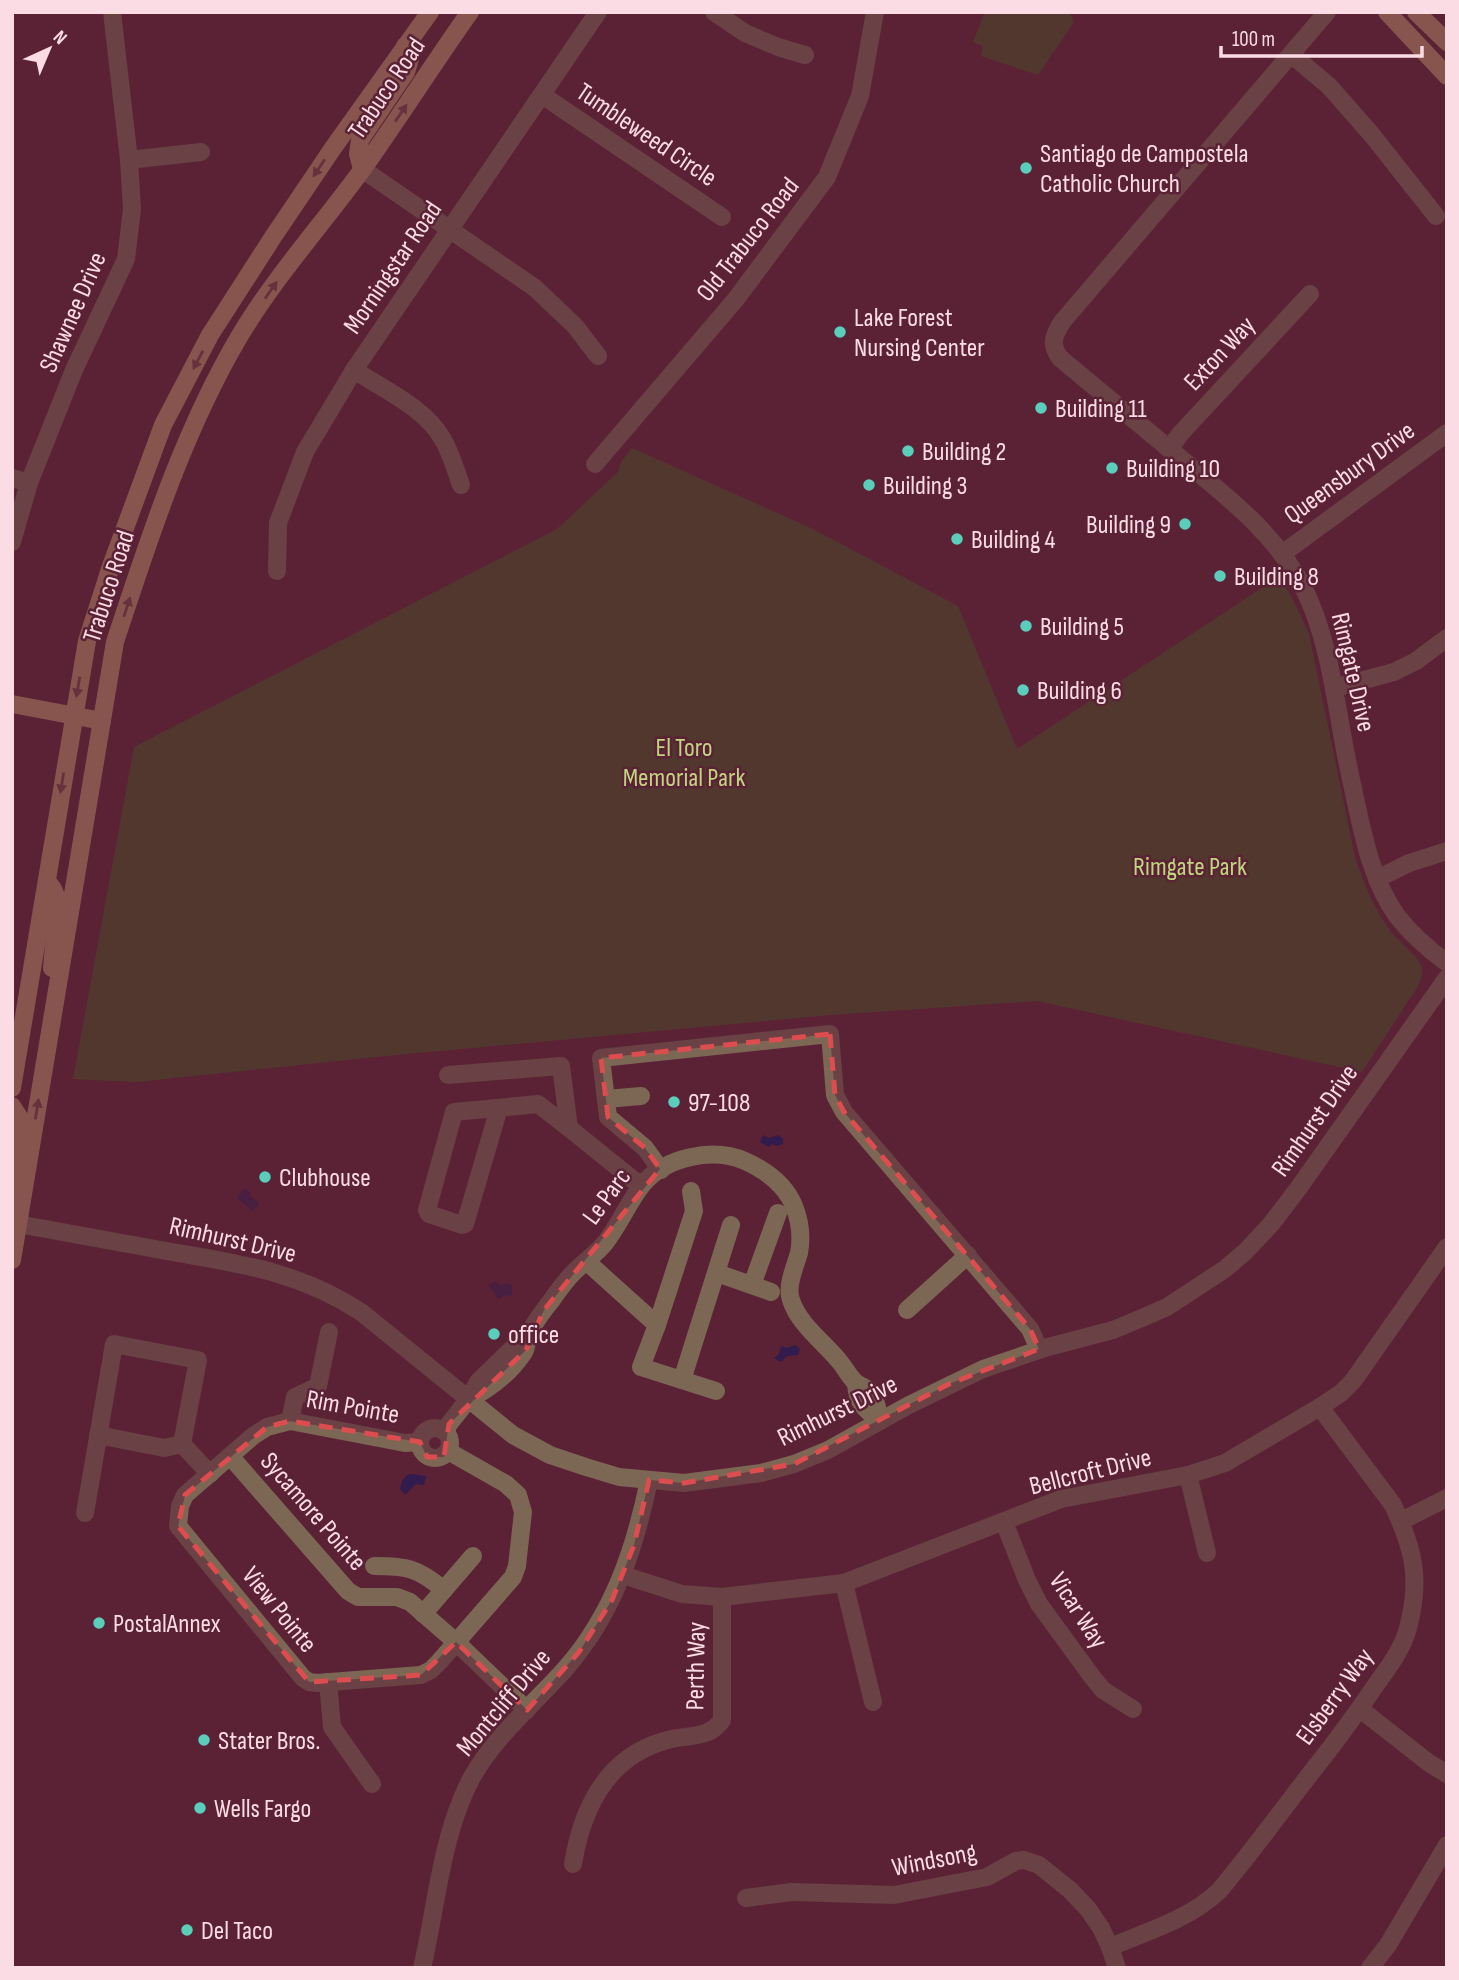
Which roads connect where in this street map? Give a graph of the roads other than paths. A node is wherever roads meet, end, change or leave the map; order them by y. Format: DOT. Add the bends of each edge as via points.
graph roads {
  1 [pos="112,12"];
  2 [pos="430,12"];
  3 [pos="470,12"];
  4 [pos="597,12"];
  5 [pos="714,12"];
  6 [pos="875,12"];
  7 [pos="1327,12"];
  8 [pos="1387,12"];
  9 [pos="1416,12"];
  10 [pos="1447,42"];
  11 [pos="405,46"];
  12 [pos="805,55"];
  13 [pos="1292,55"];
  14 [pos="1447,76"];
  15 [pos="542,95"];
  16 [pos="201,152"];
  17 [pos="129,160"];
  18 [pos="362,169"];
  19 [pos="1436,216"];
  20 [pos="722,217"];
  21 [pos="450,228"];
  22 [pos="1310,295"];
  23 [pos="598,356"];
  24 [pos="354,370"];
  25 [pos="1447,433"];
  26 [pos="1170,449"];
  27 [pos="596,464"];
  28 [pos="21,480"];
  29 [pos="461,485"];
  30 [pos="12,542"];
  31 [pos="1282,554"];
  32 [pos="277,571"];
  33 [pos="1447,638"];
  34 [pos="1334,688"];
  35 [pos="12,704"];
  36 [pos="73,716"];
  37 [pos="102,721"];
  38 [pos="1447,851"];
  39 [pos="1377,879"];
  40 [pos="47,881"];
  41 [pos="1447,963"];
  42 [pos="1447,978"];
  43 [pos="59,985"];
  44 [pos="448,1075"];
  45 [pos="12,1087"];
  46 [pos="641,1096"];
  47 [pos="606,1099"];
  48 [pos="12,1107"];
  49 [pos="499,1108"];
  50 [pos="569,1128"];
  51 [pos="661,1170"];
  52 [pos="12,1183"];
  53 [pos="641,1186"];
  54 [pos="691,1191"];
  55 [pos="12,1207"];
  56 [pos="778,1213"];
  57 [pos="732,1225"];
  58 [pos="15,1226"];
  59 [pos="1447,1247"];
  60 [pos="968,1255"];
  61 [pos="12,1260"];
  62 [pos="586,1261"];
  63 [pos="717,1273"];
  64 [pos="752,1285"];
  65 [pos="771,1292"];
  66 [pos="907,1310"];
  67 [pos="657,1325"];
  68 [pos="329,1332"];
  69 [pos="1040,1349"];
  70 [pos="682,1380"];
  71 [pos="716,1391"];
  72 [pos="468,1400"];
  73 [pos="1320,1407"];
  74 [pos="290,1421"];
  75 [pos="880,1421"];
  76 [pos="446,1432"];
  77 [pos="98,1435"];
  78 [pos="420,1442"];
  79 [pos="182,1444"];
  80 [pos="448,1451"];
  81 [pos="230,1456"];
  82 [pos="210,1474"];
  83 [pos="1188,1475"];
  84 [pos="649,1480"];
  85 [pos="1447,1498"];
  86 [pos="85,1513"];
  87 [pos="1401,1521"];
  88 [pos="1004,1522"];
  89 [pos="1207,1553"];
  90 [pos="473,1556"];
  91 [pos="374,1566"];
  92 [pos="623,1575"];
  93 [pos="844,1583"];
  94 [pos="444,1590"];
  95 [pos="722,1597"];
  96 [pos="424,1614"];
  97 [pos="456,1642"];
  98 [pos="328,1682"];
  99 [pos="873,1702"];
  100 [pos="1133,1709"];
  101 [pos="1360,1709"];
  102 [pos="527,1710"];
  103 [pos="1447,1774"];
  104 [pos="372,1784"];
  105 [pos="1447,1845"];
  106 [pos="573,1864"];
  107 [pos="746,1898"];
  108 [pos="1110,1947"];
  109 [pos="422,1968"];
  110 [pos="1117,1968"];
  111 [pos="1370,1968"];
  1 -- 17 [label="street, Shawnee Drive"];
  2 -- 11 [label="main road, Trabuco Road"];
  18 -- 3 [label="main road, Trabuco Road, one-way"];
  4 -- 15 [label="street, Morningstar Road"];
  5 -- 12 [label="street" via="745,33"];
  6 -- 27 [label="street, Old Trabuco Road" via="860,96 827,177 736,299"];
  7 -- 13 [label="street"];
  8 -- 14 [label="main road"];
  9 -- 10 [label="main road"];
  11 -- 18 [label="main road" via="410,59 406,72 360,140"];
  11 -- 36 [label="main road, Trabuco Road, one-way" via="266,248 211,335 163,425 87,641"];
  13 -- 19 [label="street" via="1329,86"];
  13 -- 26 [label="street, Rimgate Drive" via="1052,339 1060,358"];
  15 -- 20 [label="street, Tumbleweed Circle"];
  15 -- 21 [label="street, Morningstar Road"];
  16 -- 17 [label="street"];
  17 -- 28 [label="street, Shawnee Drive" via="132,209 126,260"];
  18 -- 21 [label="street"];
  37 -- 18 [label="main road, Trabuco Road, one-way" via="115,642 192,427 239,337"];
  21 -- 23 [label="street" via="535,288 575,326"];
  21 -- 24 [label="street, Morningstar Road"];
  22 -- 26 [label="street, Exton Way"];
  24 -- 29 [label="street" via="430,421 449,451"];
  24 -- 32 [label="street, Morningstar Road" via="305,452 278,523"];
  25 -- 31 [label="street, Queensbury Drive"];
  26 -- 31 [label="street, Rimgate Drive" via="1240,508"];
  28 -- 30 [label="street, Shawnee Drive"];
  31 -- 34 [label="street, Rimgate Drive" via="1316,617"];
  33 -- 34 [label="street" via="1394,672"];
  34 -- 39 [label="street, Rimgate Drive" via="1364,838"];
  35 -- 36 [label="main road"];
  36 -- 37 [label="main road"];
  36 -- 40 [label="main road, Trabuco Road, one-way"];
  37 -- 43 [label="main road, Trabuco Road"];
  38 -- 39 [label="street"];
  39 -- 41 [label="street, Rimgate Drive" via="1396,914"];
  40 -- 43 [label="main road" via="58,901 51,960"];
  40 -- 45 [label="main road, Trabuco Road"];
  42 -- 69 [label="street, Rimhurst Drive" via="1300,1186 1246,1251 1167,1307 1113,1330"];
  58 -- 43 [label="main road, Trabuco Road, one-way"];
  44 -- 50 [label="street" via="561,1066"];
  46 -- 47 [label="street"];
  47 -- 51 [label="street" via="608,1118 645,1148"];
  47 -- 60 [label="street" via="601,1058 830,1034 835,1095 844,1112"];
  48 -- 52 [label="main road" via="21,1120"];
  49 -- 49 [label="street" via="465,1223 429,1214 454,1112"];
  49 -- 50 [label="street" via="538,1104"];
  50 -- 53 [label="street"];
  51 -- 53 [label="street, Le Parc"];
  51 -- 75 [label="street, Le Parc" via="693,1157 724,1154 753,1165 782,1186 793,1203 801,1236 790,1297 809,1329 856,1383 867,1412"];
  53 -- 62 [label="street, Le Parc" via="604,1244"];
  54 -- 67 [label="street" via="694,1211"];
  55 -- 58 [label="main road"];
  56 -- 64 [label="street"];
  57 -- 63 [label="street"];
  58 -- 61 [label="main road, Trabuco Road"];
  58 -- 72 [label="street, Rimhurst Drive" via="261,1268 319,1288 361,1312"];
  59 -- 73 [label="street, Bellcroft Drive" via="1353,1381"];
  60 -- 66 [label="street"];
  60 -- 69 [label="street" via="1030,1329"];
  62 -- 67 [label="street"];
  62 -- 72 [label="street, Le Parc" via="559,1290 528,1336 517,1343 493,1375 478,1382"];
  63 -- 64 [label="street"];
  63 -- 70 [label="street"];
  64 -- 65 [label="street"];
  67 -- 70 [label="street" via="641,1367"];
  68 -- 74 [label="street" via="318,1386 295,1397"];
  69 -- 75 [label="street, Rimhurst Drive" via="949,1384"];
  70 -- 71 [label="street"];
  72 -- 76 [label="street"];
  72 -- 84 [label="street, Rimhurst Drive" via="513,1435 550,1455 619,1477"];
  73 -- 83 [label="street, Bellcroft Drive" via="1226,1463"];
  73 -- 87 [label="street, Elsberry Way"];
  74 -- 78 [label="street, Rim Pointe"];
  74 -- 81 [label="street, Rim Pointe" via="267,1427"];
  75 -- 84 [label="street, Rimhurst Drive" via="828,1450 761,1473 684,1483"];
  76 -- 78 [label="street, Rim Pointe" via="430,1429"];
  76 -- 80 [label="street"];
  77 -- 79 [label="street" via="164,1448"];
  77 -- 79 [label="street" via="114,1344 198,1360"];
  77 -- 86 [label="street"];
  78 -- 80 [label="street, Rim Pointe" via="427,1457 440,1458"];
  79 -- 82 [label="street"];
  80 -- 97 [label="street, Rim Pointe" via="513,1489 523,1512 513,1577"];
  81 -- 82 [label="street, Rim Pointe"];
  81 -- 96 [label="street, Sycamore Pointe" via="348,1591 362,1597 403,1598"];
  82 -- 98 [label="street, View Pointe" via="185,1495 178,1526 303,1678"];
  83 -- 88 [label="street, Bellcroft Drive" via="1062,1499"];
  83 -- 89 [label="street"];
  84 -- 92 [label="street, Montcliff Drive"];
  85 -- 87 [label="street"];
  87 -- 101 [label="street, Elsberry Way" via="1414,1566 1410,1619 1398,1653"];
  88 -- 93 [label="street, Bellcroft Drive"];
  88 -- 100 [label="street, Vicar Way" via="1040,1604 1103,1690"];
  90 -- 94 [label="street"];
  91 -- 94 [label="street" via="402,1566 428,1576"];
  92 -- 95 [label="street, Bellcroft Drive" via="682,1594"];
  92 -- 102 [label="street, Montcliff Drive" via="579,1652"];
  93 -- 95 [label="street, Bellcroft Drive"];
  93 -- 99 [label="street"];
  94 -- 96 [label="street"];
  95 -- 106 [label="street, Perth Way" via="722,1720 709,1732 665,1740 621,1765 586,1813"];
  96 -- 97 [label="street, Sycamore Pointe"];
  97 -- 98 [label="street, View Pointe" via="421,1675"];
  97 -- 102 [label="street, Sycamore Pointe"];
  98 -- 104 [label="street" via="332,1727"];
  101 -- 103 [label="street"];
  101 -- 108 [label="street, Elsberry Way" via="1206,1903"];
  102 -- 109 [label="street, Montcliff Drive" via="493,1747 459,1807"];
  105 -- 111 [label="street"];
  107 -- 108 [label="street, Windsong" via="792,1892 894,1895 987,1877 1024,1860 1039,1865 1070,1890 1088,1909"];
  108 -- 110 [label="street, Windsong"];
}
